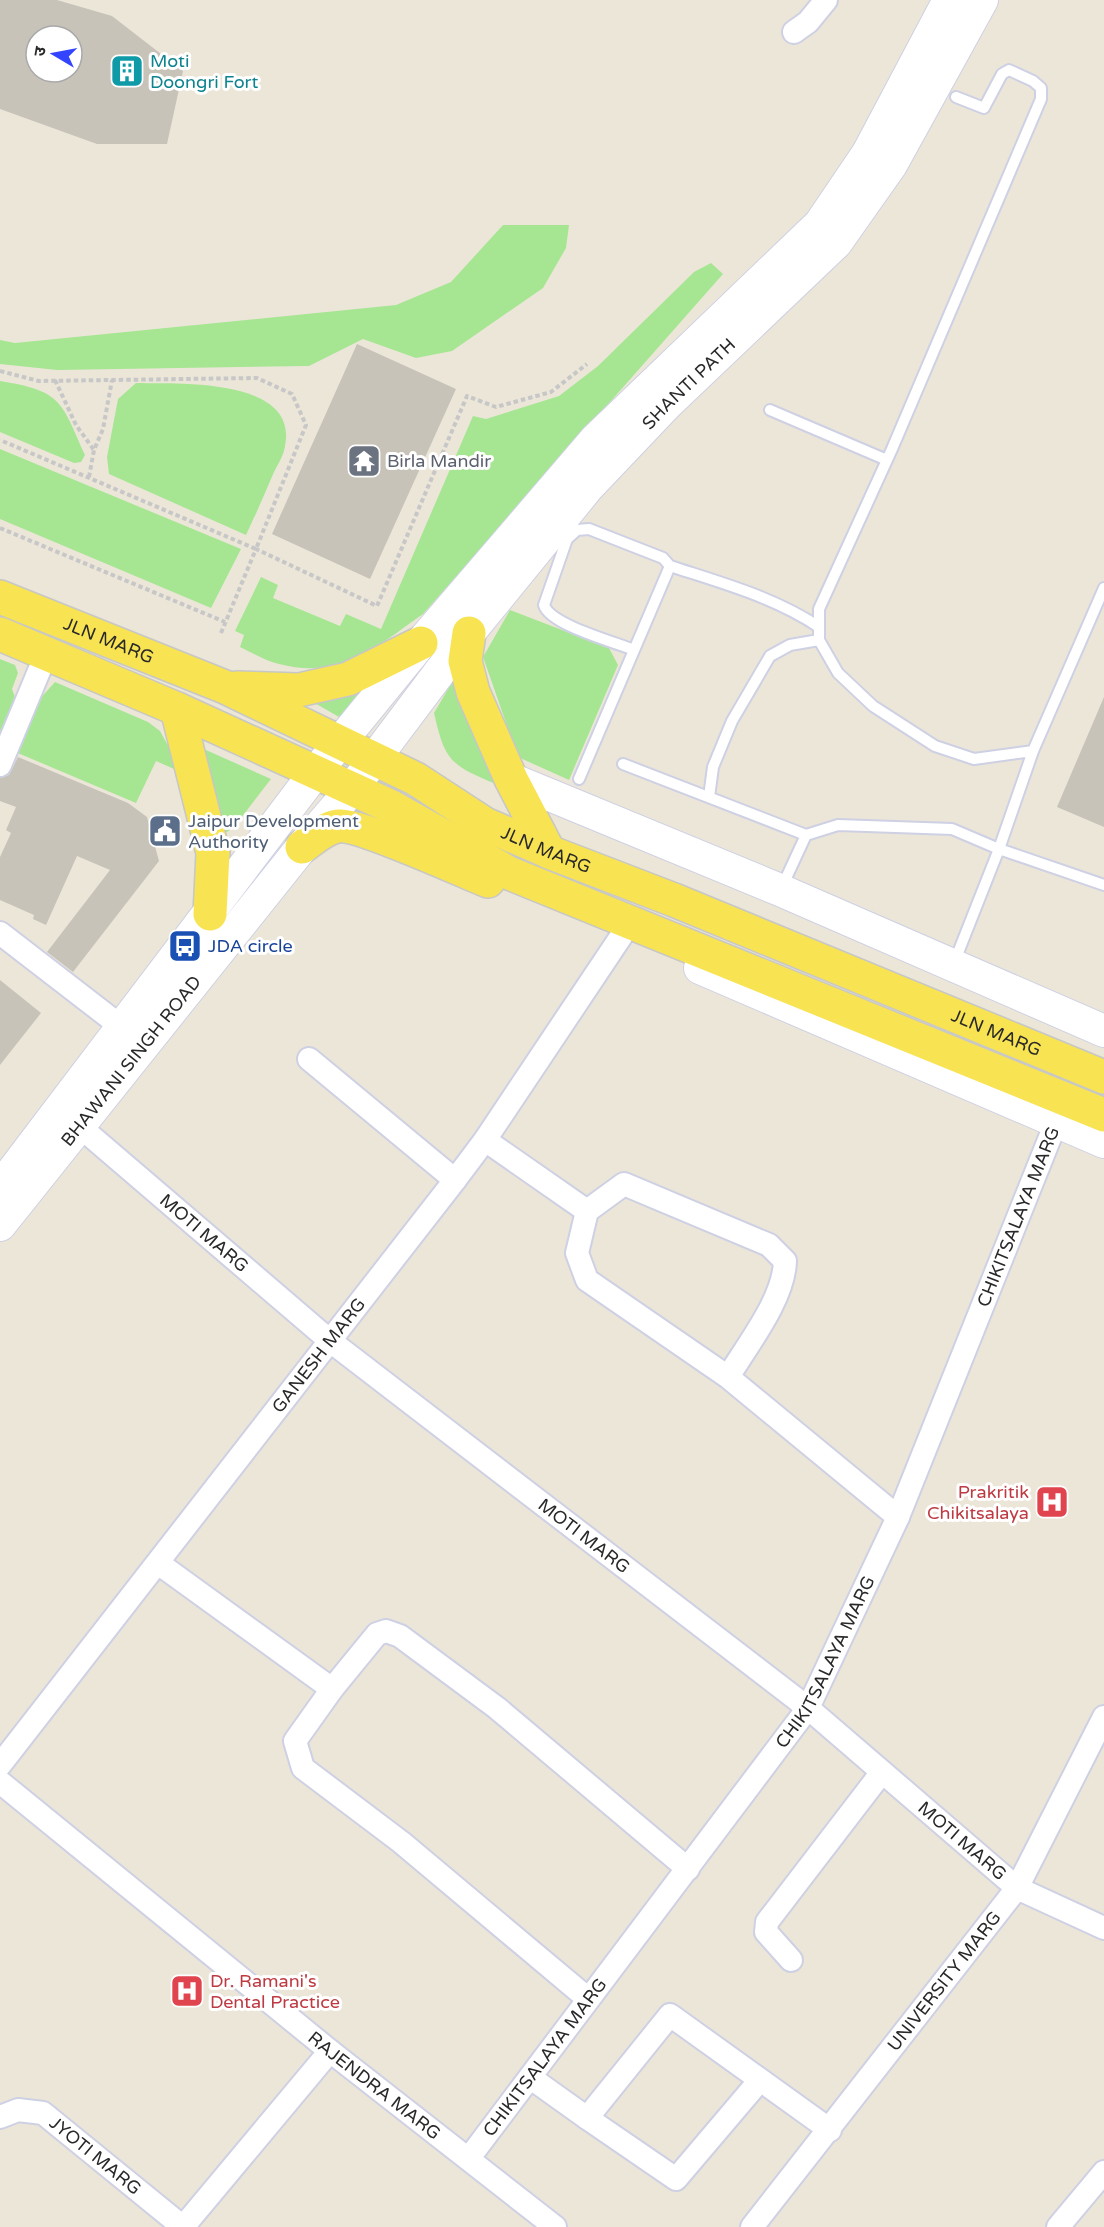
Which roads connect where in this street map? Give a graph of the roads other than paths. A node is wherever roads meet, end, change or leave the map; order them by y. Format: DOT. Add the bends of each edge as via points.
graph roads {
  1 [pos="826,0"];
  2 [pos="949,0"];
  3 [pos="982,0"];
  4 [pos="794,32"];
  5 [pos="956,97"];
  6 [pos="770,410"];
  7 [pos="887,460"];
  8 [pos="670,566"];
  9 [pos="1104,588"];
  10 [pos="0,597"];
  11 [pos="819,627"];
  12 [pos="469,633"];
  13 [pos="0,634"];
  14 [pos="819,640"];
  15 [pos="421,643"];
  16 [pos="634,650"];
  17 [pos="47,652"];
  18 [pos="226,688"];
  19 [pos="177,709"];
  20 [pos="338,743"];
  21 [pos="1033,751"];
  22 [pos="375,759"];
  23 [pos="0,765"];
  24 [pos="623,765"];
  25 [pos="314,774"];
  26 [pos="511,779"];
  27 [pos="579,779"];
  28 [pos="351,790"];
  29 [pos="709,797"];
  30 [pos="806,835"];
  31 [pos="302,847"];
  32 [pos="999,849"];
  33 [pos="549,852"];
  34 [pos="1104,885"];
  35 [pos="780,890"];
  36 [pos="210,914"];
  37 [pos="629,930"];
  38 [pos="0,933"];
  39 [pos="953,965"];
  40 [pos="123,1028"];
  41 [pos="1104,1031"];
  42 [pos="309,1059"];
  43 [pos="1104,1077"];
  44 [pos="1061,1110"];
  45 [pos="1104,1115"];
  46 [pos="78,1125"];
  47 [pos="484,1140"];
  48 [pos="1104,1142"];
  49 [pos="455,1180"];
  50 [pos="0,1188"];
  51 [pos="587,1211"];
  52 [pos="0,1225"];
  53 [pos="329,1340"];
  54 [pos="728,1377"];
  55 [pos="898,1517"];
  56 [pos="159,1563"];
  57 [pos="332,1689"];
  58 [pos="808,1707"];
  59 [pos="1104,1717"];
  60 [pos="0,1765"];
  61 [pos="882,1772"];
  62 [pos="0,1782"];
  63 [pos="688,1869"];
  64 [pos="1017,1888"];
  65 [pos="1104,1928"];
  66 [pos="791,1960"];
  67 [pos="587,1998"];
  68 [pos="330,2051"];
  69 [pos="531,2078"];
  70 [pos="760,2080"];
  71 [pos="0,2117"];
  72 [pos="587,2118"];
  73 [pos="830,2130"];
  74 [pos="469,2158"];
  75 [pos="1104,2172"];
  76 [pos="183,2227"];
  77 [pos="555,2227"];
  78 [pos="752,2227"];
  79 [pos="1058,2227"];
  1 -- 4 [label="street"];
  2 -- 15 [label="main road, BHAWANI SINGH ROAD" via="868,153 820,224 596,439"];
  3 -- 12 [label="main road, SHANTI PATH" via="891,165 836,243 666,405 588,487"];
  5 -- 7 [label="lane" via="984,108 1002,74 1009,70 1041,88 1041,99"];
  6 -- 7 [label="lane"];
  7 -- 11 [label="lane" via="819,609"];
  8 -- 11 [label="lane" via="751,592 794,610"];
  8 -- 16 [label="lane"];
  8 -- 16 [label="lane" via="663,558 589,530 577,530 567,539 544,605 546,611 557,620"];
  9 -- 21 [label="lane"];
  10 -- 18 [label="main road, JLN MARG"];
  11 -- 14 [label="lane"];
  12 -- 22 [label="main road, SHANTI PATH"];
  12 -- 26 [label="main road" via="465,661 473,692"];
  13 -- 17 [label="main road, JLN MARG"];
  14 -- 21 [label="lane" via="838,673 866,700 935,746 974,759"];
  14 -- 29 [label="lane" via="790,645 770,656 732,721 713,767"];
  15 -- 18 [label="main road" via="348,679 302,690"];
  15 -- 20 [label="main road, BHAWANI SINGH ROAD"];
  16 -- 27 [label="lane"];
  17 -- 19 [label="main road, JLN MARG"];
  17 -- 23 [label="street"];
  18 -- 20 [label="main road, JLN MARG"];
  19 -- 25 [label="main road, JLN MARG"];
  19 -- 36 [label="main road" via="213,853"];
  20 -- 22 [label="main road, JLN MARG"];
  20 -- 25 [label="main road, BHAWANI SINGH ROAD"];
  21 -- 32 [label="lane"];
  22 -- 28 [label="main road, BHAWANI SINGH ROAD"];
  22 -- 33 [label="main road, JLN MARG" via="416,779 485,824"];
  24 -- 29 [label="lane"];
  25 -- 28 [label="main road, JLN MARG"];
  25 -- 36 [label="main road, BHAWANI SINGH ROAD"];
  26 -- 33 [label="main road"];
  26 -- 35 [label="main road"];
  28 -- 31 [label="main road, BHAWANI SINGH ROAD"];
  28 -- 37 [label="main road, JLN MARG" via="392,807 509,873"];
  29 -- 30 [label="lane"];
  30 -- 32 [label="lane" via="838,825 952,829"];
  30 -- 35 [label="lane"];
  31 -- 37 [label="main road" via="340,825"];
  31 -- 46 [label="main road, BHAWANI SINGH ROAD"];
  32 -- 34 [label="lane"];
  32 -- 39 [label="lane"];
  33 -- 43 [label="main road, JLN MARG"];
  35 -- 39 [label="main road"];
  36 -- 40 [label="main road, BHAWANI SINGH ROAD"];
  37 -- 44 [label="main road, JLN MARG"];
  37 -- 47 [label="street, GANESH MARG"];
  38 -- 40 [label="street"];
  39 -- 41 [label="main road"];
  40 -- 50 [label="main road, BHAWANI SINGH ROAD"];
  42 -- 49 [label="street"];
  44 -- 45 [label="main road, JLN MARG"];
  44 -- 48 [label="main road"];
  44 -- 55 [label="street, CHIKITSALAYA MARG"];
  46 -- 52 [label="main road, BHAWANI SINGH ROAD"];
  46 -- 53 [label="street, MOTI MARG"];
  47 -- 49 [label="street, GANESH MARG"];
  47 -- 51 [label="street"];
  49 -- 53 [label="street, GANESH MARG"];
  51 -- 54 [label="street" via="577,1253 587,1280"];
  51 -- 54 [label="street" via="624,1184 769,1245 785,1261 773,1302"];
  53 -- 56 [label="street, GANESH MARG"];
  53 -- 58 [label="street, MOTI MARG"];
  54 -- 55 [label="street"];
  55 -- 58 [label="street, CHIKITSALAYA MARG"];
  56 -- 57 [label="street"];
  56 -- 60 [label="street, GANESH MARG"];
  57 -- 63 [label="street" via="377,1634 386,1631 400,1636 497,1708"];
  57 -- 67 [label="street" via="295,1742 303,1768 401,1842"];
  58 -- 61 [label="street, MOTI MARG"];
  58 -- 63 [label="street, CHIKITSALAYA MARG"];
  59 -- 64 [label="street, UNIVERSITY MARG"];
  61 -- 64 [label="street, MOTI MARG"];
  61 -- 66 [label="street" via="767,1922 766,1932"];
  62 -- 68 [label="street, RAJENDRA MARG"];
  63 -- 67 [label="street, CHIKITSALAYA MARG"];
  64 -- 65 [label="street, MOTI MARG"];
  64 -- 73 [label="street, UNIVERSITY MARG"];
  67 -- 69 [label="street, CHIKITSALAYA MARG"];
  68 -- 74 [label="street, RAJENDRA MARG"];
  68 -- 76 [label="street"];
  69 -- 72 [label="street"];
  69 -- 74 [label="street, CHIKITSALAYA MARG"];
  70 -- 72 [label="street" via="675,2179"];
  70 -- 72 [label="street" via="670,2015"];
  70 -- 73 [label="street"];
  71 -- 76 [label="street, JYOTI MARG" via="18,2110 43,2113"];
  73 -- 78 [label="street, UNIVERSITY MARG"];
  74 -- 77 [label="street, RAJENDRA MARG"];
  75 -- 79 [label="street"];
}
